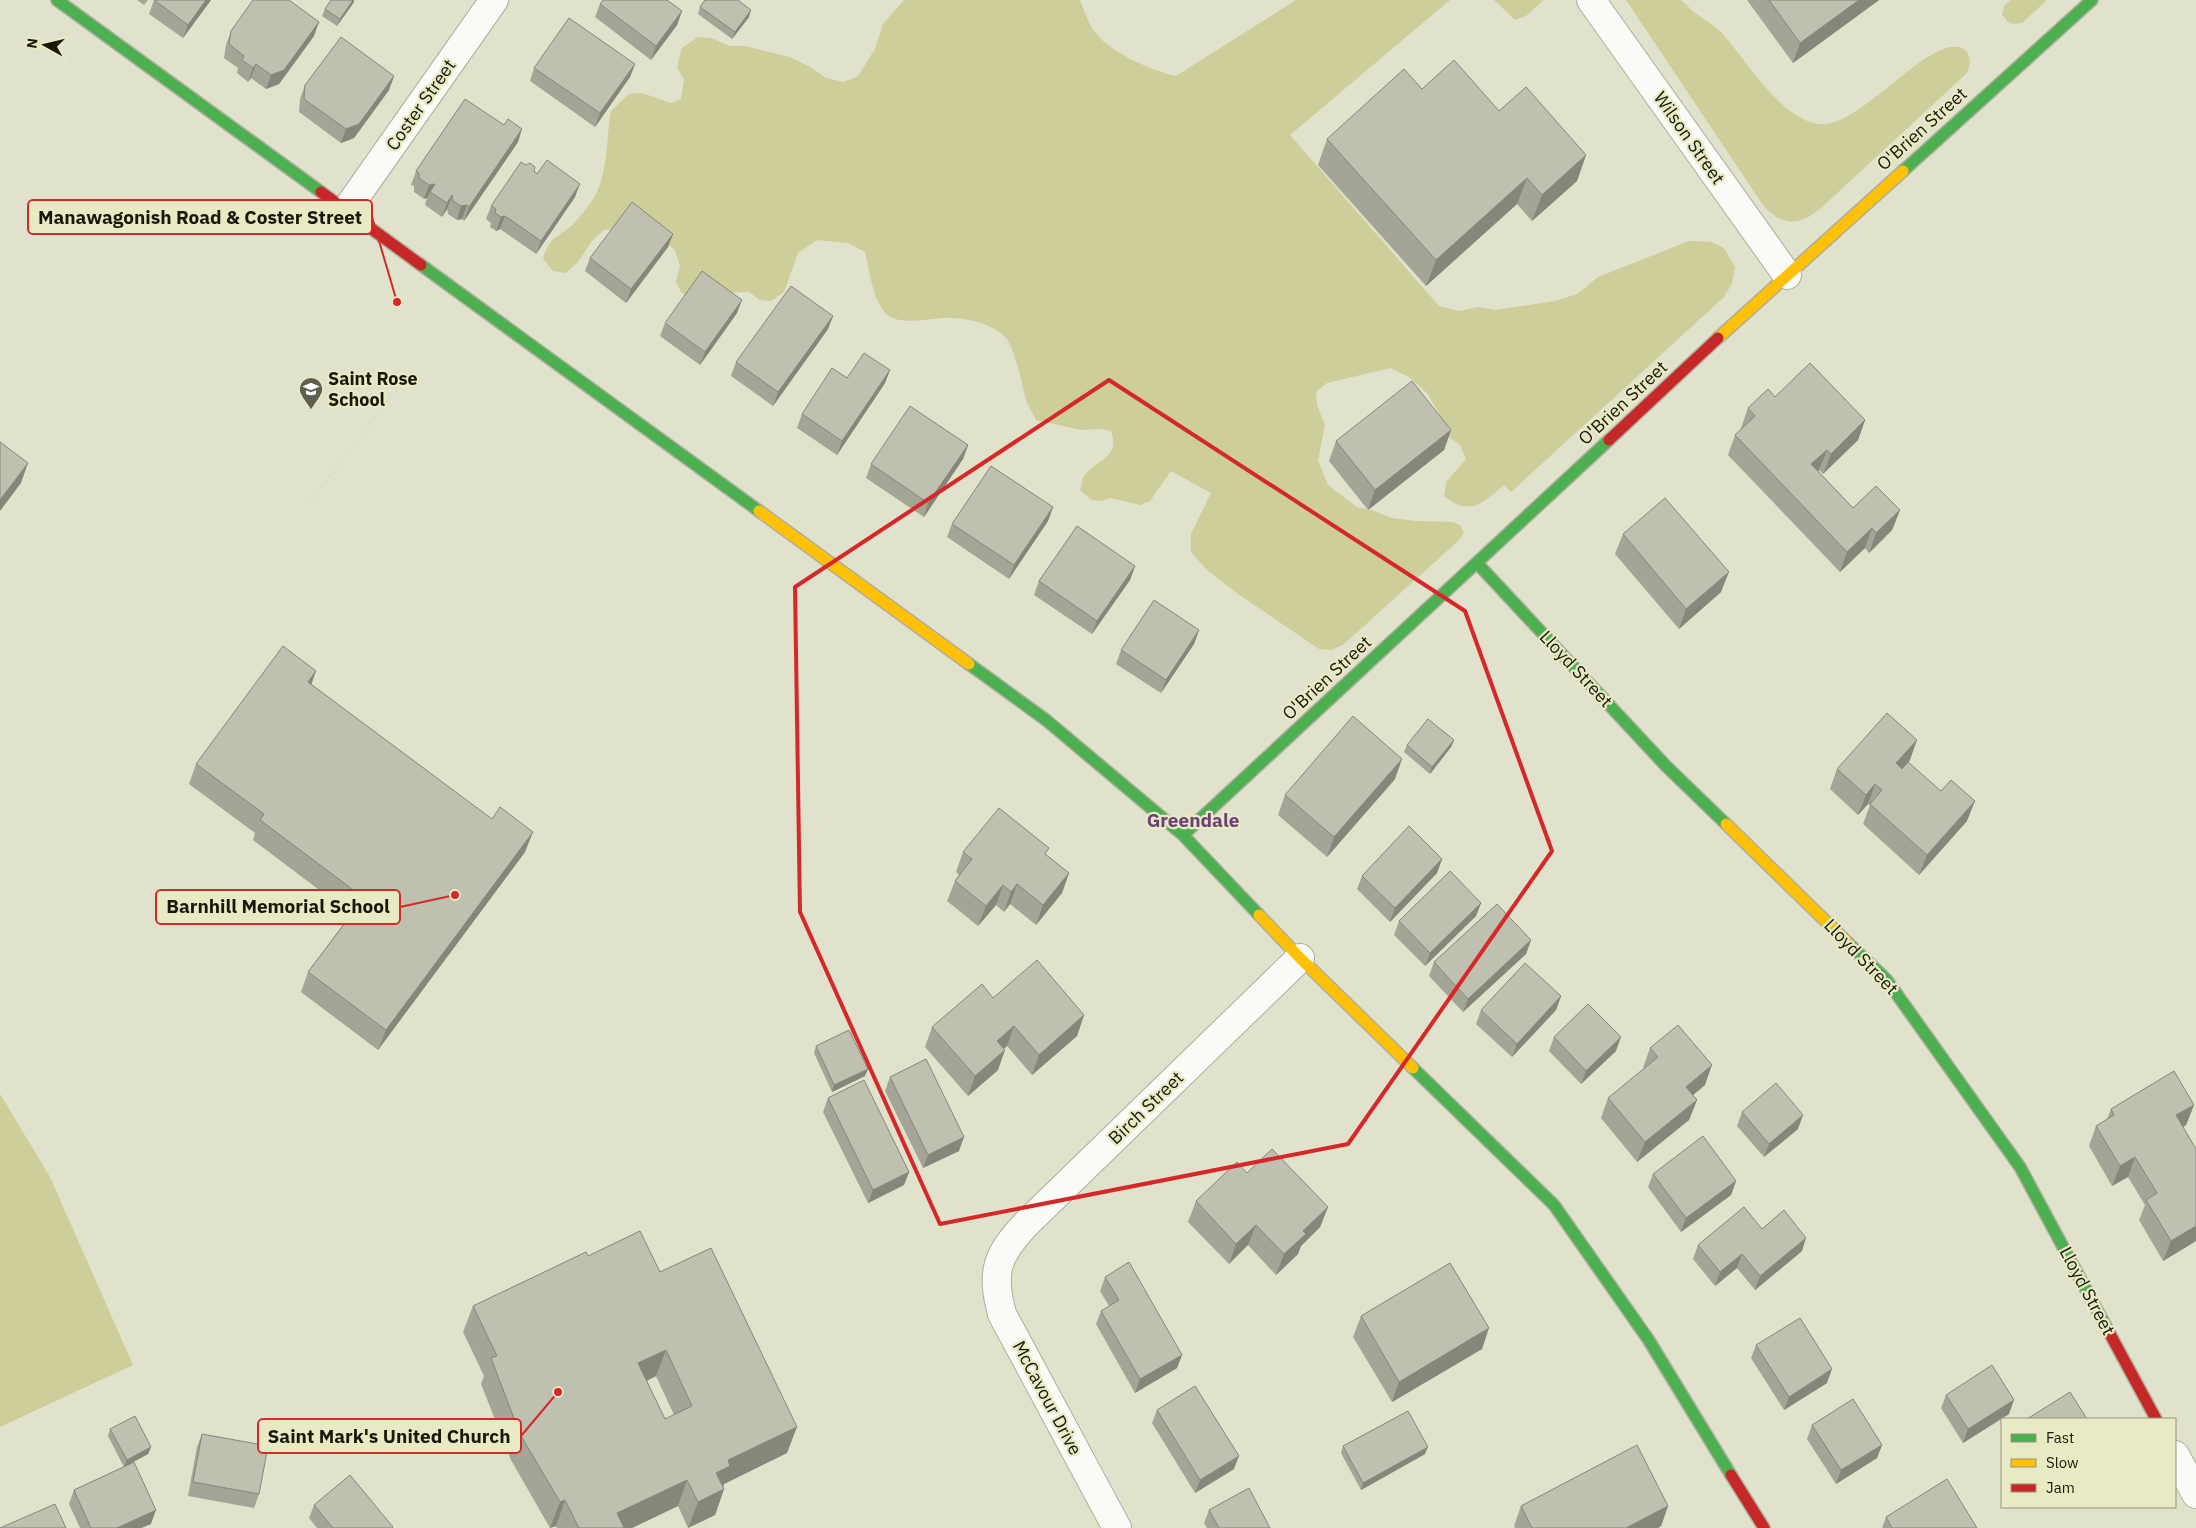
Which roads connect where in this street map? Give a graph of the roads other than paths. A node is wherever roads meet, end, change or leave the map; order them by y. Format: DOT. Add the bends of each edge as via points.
graph roads {
  1 [pos="57,0"];
  2 [pos="494,0"];
  3 [pos="1591,0"];
  4 [pos="2092,0"];
  5 [pos="347,210"];
  6 [pos="1787,275"];
  7 [pos="1477,563"];
  8 [pos="1183,835"];
  9 [pos="1300,958"];
  10 [pos="998,1263"];
  11 [pos="2155,1418"];
  12 [pos="2176,1457"];
  13 [pos="2196,1494"];
  14 [pos="1117,1528"];
  15 [pos="1764,1528"];
  1 -- 5 [label="street"];
  2 -- 5 [label="street, Coster Street"];
  3 -- 6 [label="street, Wilson Street"];
  4 -- 6 [label="street, O'Brien Street"];
  5 -- 8 [label="street" via="1046,720"];
  6 -- 7 [label="street, O'Brien Street"];
  7 -- 8 [label="street, O'Brien Street"];
  7 -- 11 [label="street, Lloyd Street" via="1666,766 1886,979 2020,1167"];
  8 -- 9 [label="street"];
  9 -- 10 [label="street, Birch Street" via="1026,1224 1008,1243"];
  9 -- 15 [label="street" via="1554,1205 1648,1339"];
  10 -- 14 [label="street, McCavour Drive" via="996,1290 1002,1314"];
  12 -- 13 [label="street"];
}
